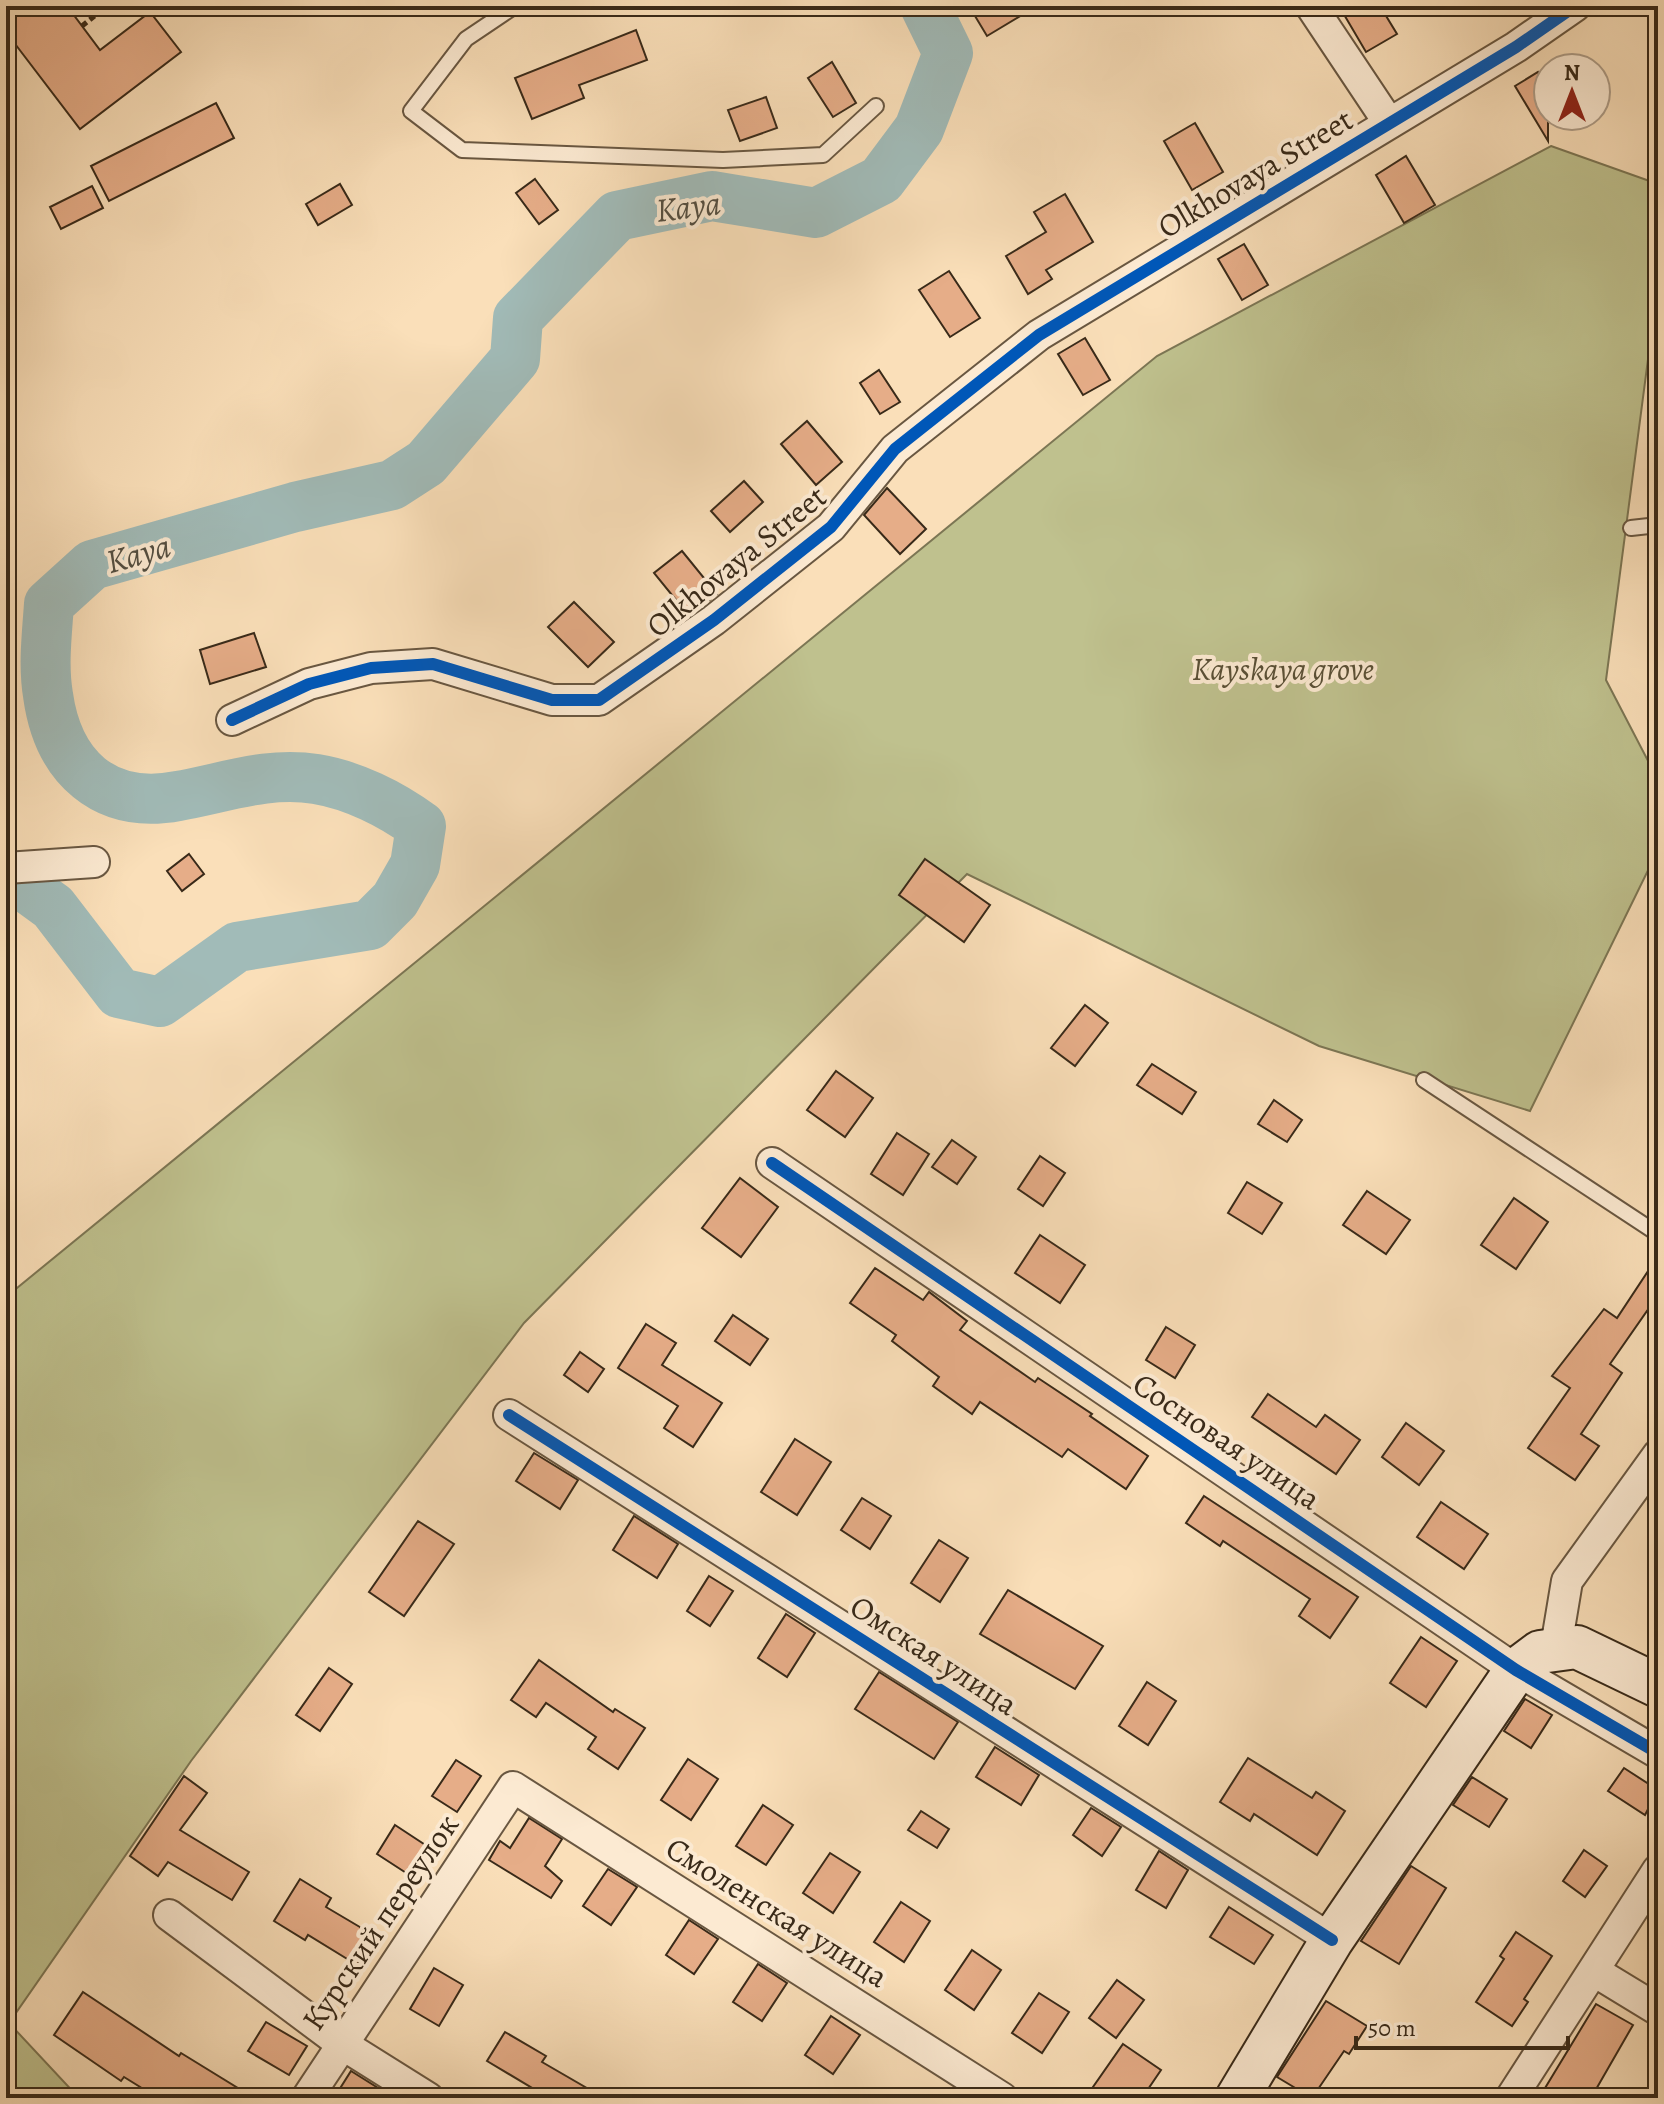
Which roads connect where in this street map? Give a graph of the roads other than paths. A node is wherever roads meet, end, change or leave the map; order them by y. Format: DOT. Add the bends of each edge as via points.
graph roads {
  1 [pos="515,6"];
  2 [pos="1311,6"];
  3 [pos="1575,6"];
  4 [pos="876,106"];
  5 [pos="1389,123"];
  6 [pos="1658,525"];
  7 [pos="1631,528"];
  8 [pos="232,720"];
  9 [pos="94,862"];
  10 [pos="6,868"];
  11 [pos="1424,1080"];
  12 [pos="772,1163"];
  13 [pos="1658,1234"];
  14 [pos="509,1415"];
  15 [pos="1658,1455"];
  16 [pos="1556,1647"];
  17 [pos="1516,1670"];
  18 [pos="1658,1686"];
  19 [pos="1658,1753"];
  20 [pos="513,1787"];
  21 [pos="1658,1870"];
  22 [pos="169,1915"];
  23 [pos="1332,1940"];
  24 [pos="1594,1971"];
  25 [pos="1658,2010"];
  26 [pos="342,2044"];
  27 [pos="307,2098"];
  28 [pos="428,2098"];
  29 [pos="1002,2098"];
  30 [pos="1237,2098"];
  31 [pos="1511,2098"];
  1 -- 4 [label="lane" via="466,39 411,111 462,150 723,160 823,155"];
  2 -- 5 [label="street"];
  3 -- 5 [label="street, Olkhovaya Street"];
  5 -- 8 [label="street, Olkhovaya Street" via="1039,335 895,449 831,527 714,620 599,700 552,700 433,664 371,668 309,684"];
  6 -- 7 [label="lane"];
  9 -- 10 [label="street"];
  11 -- 13 [label="lane"];
  12 -- 17 [label="street, Сосновая улица"];
  14 -- 23 [label="street, Омская улица"];
  15 -- 16 [label="street" via="1567,1581"];
  16 -- 17 [label="street"];
  16 -- 18 [label="street" via="1577,1647"];
  17 -- 19 [label="street, Сосновая улица"];
  17 -- 23 [label="street"];
  20 -- 26 [label="street, Курский переулок"];
  20 -- 29 [label="street, Смоленская улица"];
  21 -- 24 [label="street"];
  22 -- 26 [label="street"];
  23 -- 30 [label="street"];
  24 -- 25 [label="street"];
  24 -- 31 [label="street"];
  26 -- 27 [label="street, Курский переулок"];
  26 -- 28 [label="street"];
}
